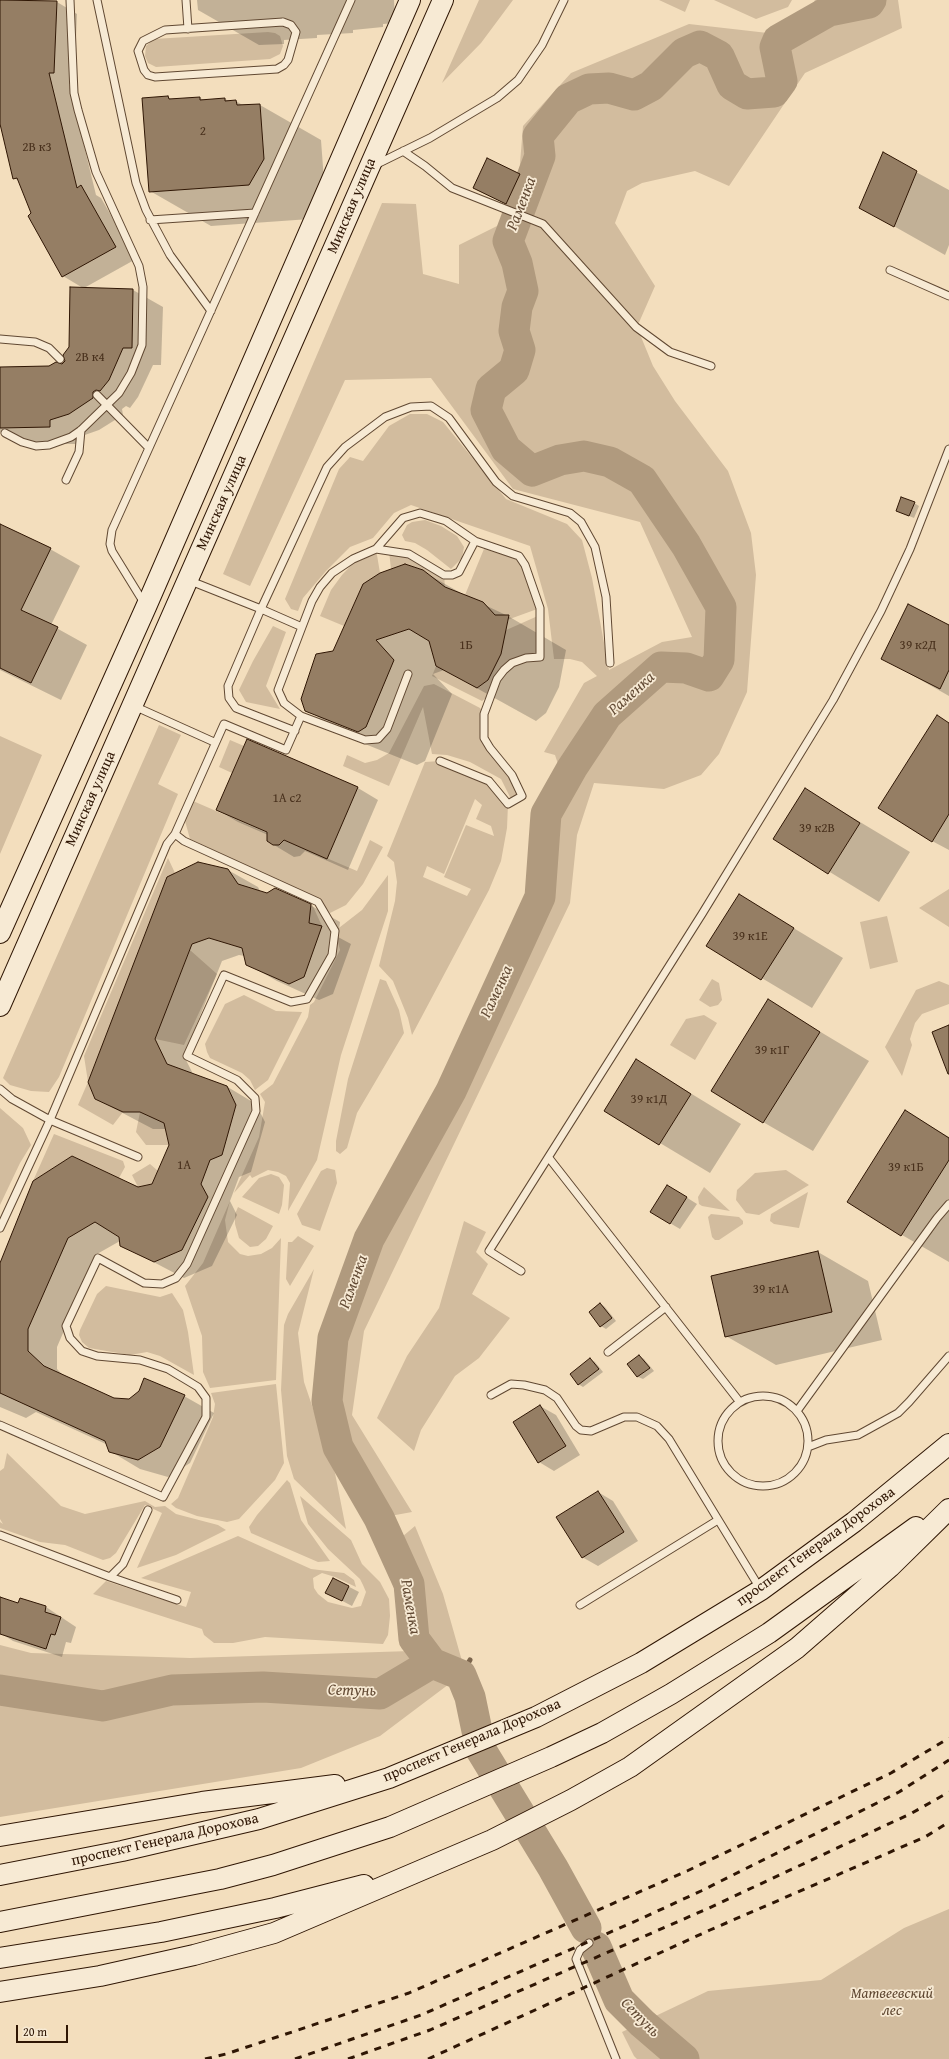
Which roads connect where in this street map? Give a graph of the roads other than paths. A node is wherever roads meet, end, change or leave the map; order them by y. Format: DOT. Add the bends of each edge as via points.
graph roads {
  1 [pos="70,0"];
  2 [pos="96,0"];
  3 [pos="186,0"];
  4 [pos="351,0"];
  5 [pos="410,0"];
  6 [pos="443,0"];
  7 [pos="564,0"];
  8 [pos="188,29"];
  9 [pos="403,151"];
  10 [pos="369,168"];
  11 [pos="255,213"];
  12 [pos="150,220"];
  13 [pos="890,270"];
  14 [pos="949,296"];
  15 [pos="211,312"];
  16 [pos="0,339"];
  17 [pos="60,358"];
  18 [pos="711,366"];
  19 [pos="96,396"];
  20 [pos="106,405"];
  21 [pos="81,430"];
  22 [pos="5,433"];
  23 [pos="149,448"];
  24 [pos="949,449"];
  25 [pos="66,480"];
  26 [pos="475,540"];
  27 [pos="376,549"];
  28 [pos="188,580"];
  29 [pos="146,607"];
  30 [pos="261,609"];
  31 [pos="302,627"];
  32 [pos="610,663"];
  33 [pos="408,674"];
  34 [pos="133,705"];
  35 [pos="301,716"];
  36 [pos="295,731"];
  37 [pos="214,742"];
  38 [pos="440,761"];
  39 [pos="175,834"];
  40 [pos="0,933"];
  41 [pos="0,1006"];
  42 [pos="0,1089"];
  43 [pos="50,1120"];
  44 [pos="138,1158"];
  45 [pos="549,1158"];
  46 [pos="949,1204"];
  47 [pos="0,1228"];
  48 [pos="522,1271"];
  49 [pos="666,1307"];
  50 [pos="608,1352"];
  51 [pos="949,1356"];
  52 [pos="491,1395"];
  53 [pos="739,1401"];
  54 [pos="797,1411"];
  55 [pos="0,1425"];
  56 [pos="949,1444"];
  57 [pos="808,1447"];
  58 [pos="949,1504"];
  59 [pos="949,1509"];
  60 [pos="148,1510"];
  61 [pos="718,1520"];
  62 [pos="0,1535"];
  63 [pos="110,1577"];
  64 [pos="761,1590"];
  65 [pos="177,1600"];
  66 [pos="580,1605"];
  67 [pos="389,1778"];
  68 [pos="0,1836"];
  69 [pos="421,1872"];
  70 [pos="0,1875"];
  71 [pos="0,1922"];
  72 [pos="589,1943"];
  73 [pos="0,1958"];
  74 [pos="0,1992"];
  75 [pos="616,2059"];
  1 -- 20 [label="lane" via="74,93 80,124 96,172 135,254 143,287 140,350 125,384"];
  2 -- 12 [label="lane" via="136,183"];
  3 -- 8 [label="lane"];
  4 -- 11 [label="lane"];
  5 -- 29 [label="main road, Минская улица"];
  6 -- 10 [label="main road, Минская улица"];
  7 -- 9 [label="lane" via="542,45 518,80 497,98"];
  8 -- 8 [label="lane" via="283,22 291,25 296,32 288,60 277,69 155,77 148,75 138,52 143,41 162,31"];
  9 -- 10 [label="lane"];
  9 -- 18 [label="lane" via="452,188 543,224 636,327 670,352"];
  10 -- 28 [label="main road, Минская улица"];
  11 -- 12 [label="lane"];
  11 -- 15 [label="lane"];
  12 -- 15 [label="lane" via="170,255"];
  13 -- 14 [label="lane"];
  15 -- 23 [label="lane"];
  16 -- 17 [label="lane" via="35,342 49,348"];
  19 -- 20 [label="lane"];
  20 -- 21 [label="lane"];
  20 -- 23 [label="lane"];
  21 -- 22 [label="lane" via="60,442 42,446 30,446"];
  21 -- 25 [label="lane" via="79,452"];
  23 -- 29 [label="lane" via="110,538 112,551"];
  24 -- 45 [label="lane" via="910,549 881,611 833,700"];
  26 -- 27 [label="lane" via="446,521 420,513 403,518"];
  26 -- 27 [label="lane" via="459,572 452,576 444,575 409,554"];
  26 -- 38 [label="lane" via="519,556 525,565 540,608 540,657 512,662 504,670 497,679 484,714 484,738 512,775 522,796 508,804 489,781"];
  27 -- 31 [label="lane" via="353,559 332,573 312,601"];
  28 -- 30 [label="lane"];
  28 -- 34 [label="main road, Минская улица"];
  29 -- 40 [label="main road, Минская улица"];
  30 -- 31 [label="lane"];
  30 -- 32 [label="lane" via="327,467 345,447 385,417 411,407 431,406 449,418 496,482 513,496 570,513 581,522 595,547 606,597"];
  30 -- 36 [label="lane" via="228,686 229,698 236,708"];
  31 -- 35 [label="lane" via="278,690 284,703"];
  33 -- 35 [label="lane" via="387,729 378,739 364,740"];
  34 -- 37 [label="lane"];
  34 -- 41 [label="main road, Минская улица"];
  35 -- 36 [label="lane"];
  36 -- 37 [label="lane" via="286,750 224,724"];
  37 -- 39 [label="lane"];
  39 -- 43 [label="lane" via="167,844"];
  39 -- 55 [label="lane" via="184,841 318,902 335,931 332,955 307,999 291,1002 224,975 187,1056 237,1080 254,1098 256,1111 190,1256 176,1278 162,1284 144,1284 98,1258 66,1326 70,1338 82,1351 97,1356 140,1360 184,1377 198,1387 206,1398 206,1417 163,1497"];
  42 -- 43 [label="lane" via="12,1099"];
  43 -- 44 [label="lane"];
  43 -- 47 [label="lane"];
  45 -- 48 [label="lane" via="542,1164 489,1251"];
  45 -- 49 [label="lane"];
  46 -- 54 [label="lane"];
  49 -- 50 [label="lane"];
  49 -- 53 [label="lane"];
  51 -- 57 [label="lane" via="898,1413 858,1435 826,1440"];
  52 -- 61 [label="lane" via="511,1384 545,1390 557,1398 581,1430 591,1431 624,1417 637,1417 648,1421 657,1426 669,1439"];
  53 -- 54 [label="lane" via="763,1395 778,1397"];
  53 -- 57 [label="lane" via="724,1416 718,1431 717,1447 723,1463 733,1475 747,1484 779,1484 793,1475 803,1463"];
  54 -- 57 [label="lane" via="808,1430"];
  56 -- 64 [label="main road, проспект Генерала Дорохова" via="854,1522"];
  58 -- 71 [label="main road" via="769,1633 671,1694 602,1733 551,1757 390,1827 273,1865 220,1879"];
  59 -- 69 [label="main road" via="890,1567 797,1648 630,1767 492,1840"];
  60 -- 63 [label="lane" via="123,1564"];
  61 -- 64 [label="lane"];
  61 -- 66 [label="lane"];
  62 -- 63 [label="lane"];
  63 -- 65 [label="lane"];
  64 -- 67 [label="main road, проспект Генерала Дорохова" via="641,1663 536,1717"];
  67 -- 68 [label="main road" via="202,1802"];
  67 -- 70 [label="main road, проспект Генерала Дорохова" via="201,1834"];
  69 -- 73 [label="main road" via="275,1908 161,1932"];
  69 -- 74 [label="main road" via="274,1933 194,1955 100,1976"];
  72 -- 75 [label="lane" via="580,1950 576,1959"];
}
